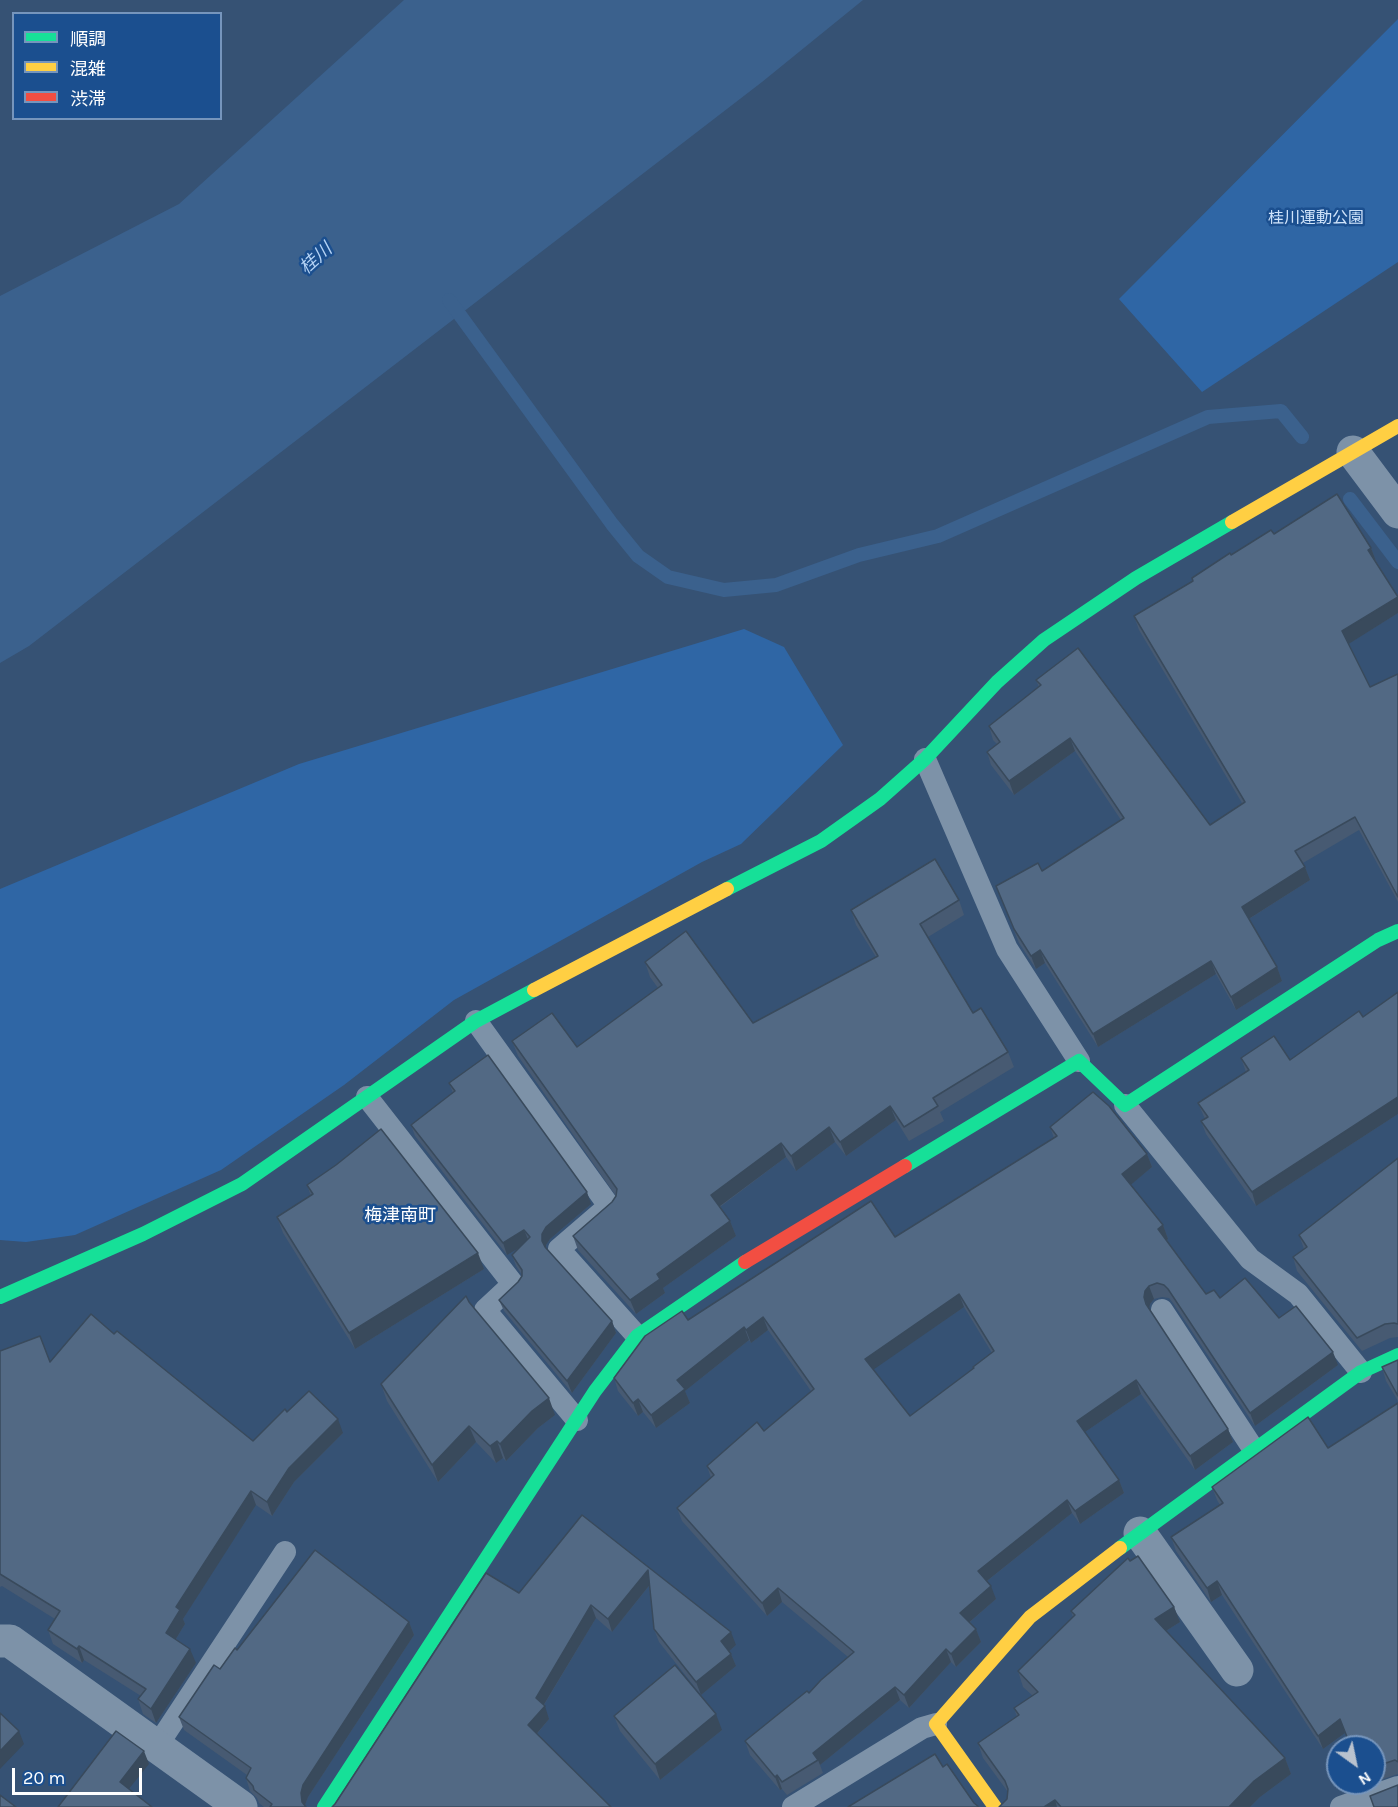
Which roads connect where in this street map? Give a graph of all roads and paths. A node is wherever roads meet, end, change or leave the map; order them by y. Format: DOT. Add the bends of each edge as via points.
graph roads {
  1 [pos="1398,426"];
  2 [pos="1353,452"];
  3 [pos="1398,512"];
  4 [pos="925,759"];
  5 [pos="1398,931"];
  6 [pos="476,1021"];
  7 [pos="1079,1061"];
  8 [pos="367,1097"];
  9 [pos="1125,1105"];
  10 [pos="0,1297"];
  11 [pos="1162,1310"];
  12 [pos="637,1336"];
  13 [pos="1398,1355"];
  14 [pos="1361,1372"];
  15 [pos="577,1420"];
  16 [pos="1254,1450"];
  17 [pos="1140,1533"];
  18 [pos="285,1552"];
  19 [pos="0,1641"];
  20 [pos="1237,1670"];
  21 [pos="936,1724"];
  22 [pos="157,1746"];
  23 [pos="1398,1787"];
  24 [pos="241,1807"];
  25 [pos="324,1807"];
  26 [pos="793,1807"];
  27 [pos="995,1807"];
  28 [pos="1341,1807"];
  1 -- 2 [label="street"];
  2 -- 3 [label="street"];
  2 -- 4 [label="street" via="1136,578 1044,640 997,681"];
  4 -- 6 [label="street" via="880,799 821,841"];
  4 -- 7 [label="lane" via="1007,949"];
  5 -- 9 [label="street" via="1378,940"];
  6 -- 8 [label="street"];
  6 -- 12 [label="lane" via="609,1206 559,1249"];
  7 -- 9 [label="street"];
  7 -- 12 [label="street" via="733,1269"];
  8 -- 10 [label="street" via="242,1184 143,1234"];
  8 -- 15 [label="lane" via="513,1284 485,1310"];
  9 -- 14 [label="lane" via="1250,1259 1298,1294"];
  11 -- 16 [label="lane"];
  12 -- 15 [label="street"];
  13 -- 14 [label="street"];
  14 -- 16 [label="street"];
  15 -- 25 [label="street"];
  16 -- 17 [label="street"];
  17 -- 20 [label="street"];
  17 -- 21 [label="street" via="1030,1617"];
  18 -- 22 [label="lane"];
  19 -- 22 [label="street" via="9,1641"];
  21 -- 26 [label="lane" via="922,1728"];
  21 -- 27 [label="street"];
  22 -- 24 [label="street"];
  23 -- 28 [label="lane"];
}
